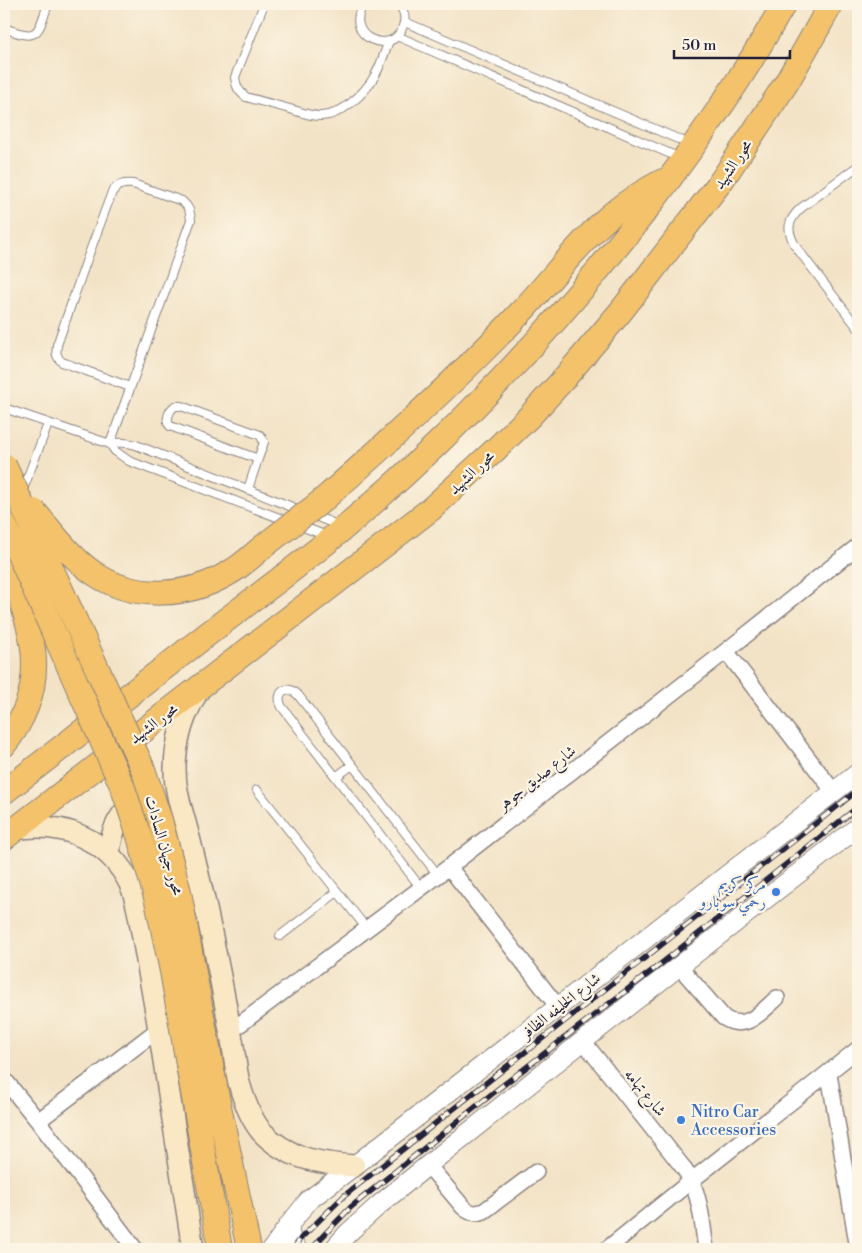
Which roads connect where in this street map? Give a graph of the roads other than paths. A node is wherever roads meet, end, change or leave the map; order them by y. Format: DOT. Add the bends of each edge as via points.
graph roads {
  1 [pos="48,4"];
  2 [pos="264,4"];
  3 [pos="364,4"];
  4 [pos="784,4"];
  5 [pos="831,4"];
  6 [pos="401,5"];
  7 [pos="404,22"];
  8 [pos="4,28"];
  9 [pos="397,36"];
  10 [pos="389,41"];
  11 [pos="683,161"];
  12 [pos="858,166"];
  13 [pos="858,328"];
  14 [pos="130,387"];
  15 [pos="4,408"];
  16 [pos="48,424"];
  17 [pos="110,444"];
  18 [pos="258,459"];
  19 [pos="8,474"];
  20 [pos="248,489"];
  21 [pos="10,518"];
  22 [pos="338,533"];
  23 [pos="858,546"];
  24 [pos="11,547"];
  25 [pos="726,651"];
  26 [pos="200,687"];
  27 [pos="4,745"];
  28 [pos="352,764"];
  29 [pos="858,773"];
  30 [pos="336,777"];
  31 [pos="176,788"];
  32 [pos="257,790"];
  33 [pos="4,792"];
  34 [pos="834,792"];
  35 [pos="858,826"];
  36 [pos="9,834"];
  37 [pos="109,854"];
  38 [pos="443,871"];
  39 [pos="421,888"];
  40 [pos="337,892"];
  41 [pos="367,929"];
  42 [pos="280,936"];
  43 [pos="679,966"];
  44 [pos="777,998"];
  45 [pos="558,1007"];
  46 [pos="159,1029"];
  47 [pos="231,1031"];
  48 [pos="583,1041"];
  49 [pos="858,1049"];
  50 [pos="829,1074"];
  51 [pos="4,1079"];
  52 [pos="38,1121"];
  53 [pos="428,1165"];
  54 [pos="354,1166"];
  55 [pos="536,1172"];
  56 [pos="691,1181"];
  57 [pos="289,1225"];
  58 [pos="135,1249"];
  59 [pos="193,1249"];
  60 [pos="220,1249"];
  61 [pos="249,1249"];
  62 [pos="272,1249"];
  63 [pos="297,1249"];
  64 [pos="334,1249"];
  65 [pos="607,1249"];
  66 [pos="706,1249"];
  67 [pos="858,1249"];
  1 -- 8 [label="lane" via="34,33 26,35"];
  2 -- 10 [label="lane" via="236,77 236,86 246,97 309,114 333,114 343,110 366,88 377,72"];
  3 -- 10 [label="lane" via="359,11 361,31 368,39"];
  4 -- 11 [label="main road" via="744,72"];
  5 -- 26 [label="main road, محور الشهيد" via="787,82 722,180 622,310 561,382 496,450 431,509"];
  6 -- 7 [label="lane"];
  7 -- 9 [label="lane"];
  7 -- 11 [label="lane"];
  9 -- 10 [label="lane"];
  9 -- 11 [label="lane"];
  11 -- 19 [label="main road, bridge" via="604,220 522,312 375,454 323,500 230,573 210,583 165,593 116,586 73,556"];
  11 -- 22 [label="main road" via="593,277 508,372 418,462"];
  12 -- 13 [label="lane" via="801,208 789,226 790,237 796,247"];
  14 -- 14 [label="lane" via="62,362 56,352 112,192 127,183 182,201 188,205 191,220"];
  14 -- 17 [label="lane"];
  15 -- 16 [label="lane"];
  16 -- 17 [label="lane"];
  16 -- 21 [label="lane"];
  17 -- 20 [label="lane" via="127,442"];
  17 -- 22 [label="lane" via="129,461"];
  18 -- 18 [label="lane" via="264,442 260,435 181,406 171,410 167,421 170,426"];
  18 -- 20 [label="lane"];
  19 -- 61 [label="main road, محور جيهان السادات, bridge" via="143,769 160,820 179,892"];
  20 -- 22 [label="lane"];
  21 -- 24 [label="main road, محور جيهان السادات, bridge"];
  22 -- 33 [label="main road"];
  23 -- 25 [label="street, شارع صديق جوهر"];
  24 -- 27 [label="main road" via="32,642 34,668 25,712"];
  24 -- 60 [label="main road, محور جيهان السادات, bridge" via="123,788 139,836 172,971"];
  25 -- 34 [label="street"];
  25 -- 38 [label="street, شارع صديق جوهر"];
  26 -- 31 [label="main road" via="179,735"];
  26 -- 36 [label="main road, محور الشهيد"];
  28 -- 30 [label="lane"];
  28 -- 30 [label="lane" via="294,690 283,691 279,696 282,707"];
  28 -- 38 [label="lane"];
  29 -- 34 [label="street, شارع الخليفه الظافر"];
  30 -- 39 [label="lane"];
  31 -- 37 [label="main road" via="142,796 124,811 112,832"];
  31 -- 47 [label="main road" via="200,879"];
  32 -- 40 [label="lane"];
  34 -- 45 [label="street, شارع الخليفه الظافر"];
  35 -- 43 [label="street"];
  36 -- 37 [label="main road" via="36,827 58,828 85,838"];
  37 -- 46 [label="main road" via="125,875 135,898"];
  38 -- 39 [label="street, شارع صديق جوهر"];
  38 -- 45 [label="street"];
  39 -- 41 [label="street, شارع صديق جوهر"];
  40 -- 41 [label="lane"];
  40 -- 42 [label="lane"];
  41 -- 47 [label="street, شارع صديق جوهر"];
  43 -- 44 [label="street" via="730,1022 738,1024 752,1019"];
  43 -- 48 [label="street"];
  45 -- 54 [label="street, شارع الخليفه الظافر"];
  46 -- 52 [label="street"];
  46 -- 59 [label="main road"];
  47 -- 54 [label="main road" via="239,1081 247,1107 261,1130 302,1158"];
  48 -- 53 [label="street"];
  48 -- 56 [label="street, شارع تهامه"];
  49 -- 50 [label="street"];
  50 -- 56 [label="street"];
  50 -- 67 [label="street"];
  51 -- 52 [label="street"];
  52 -- 58 [label="street"];
  53 -- 55 [label="street" via="463,1207 473,1213 484,1211"];
  53 -- 64 [label="street" via="354,1227"];
  54 -- 57 [label="street, شارع الخليفه الظافر" via="309,1200"];
  56 -- 65 [label="street"];
  56 -- 66 [label="street, شارع تهامه" via="700,1204"];
  57 -- 62 [label="street, شارع الخليفه الظافر"];
  57 -- 63 [label="street" via="291,1240"];
}
